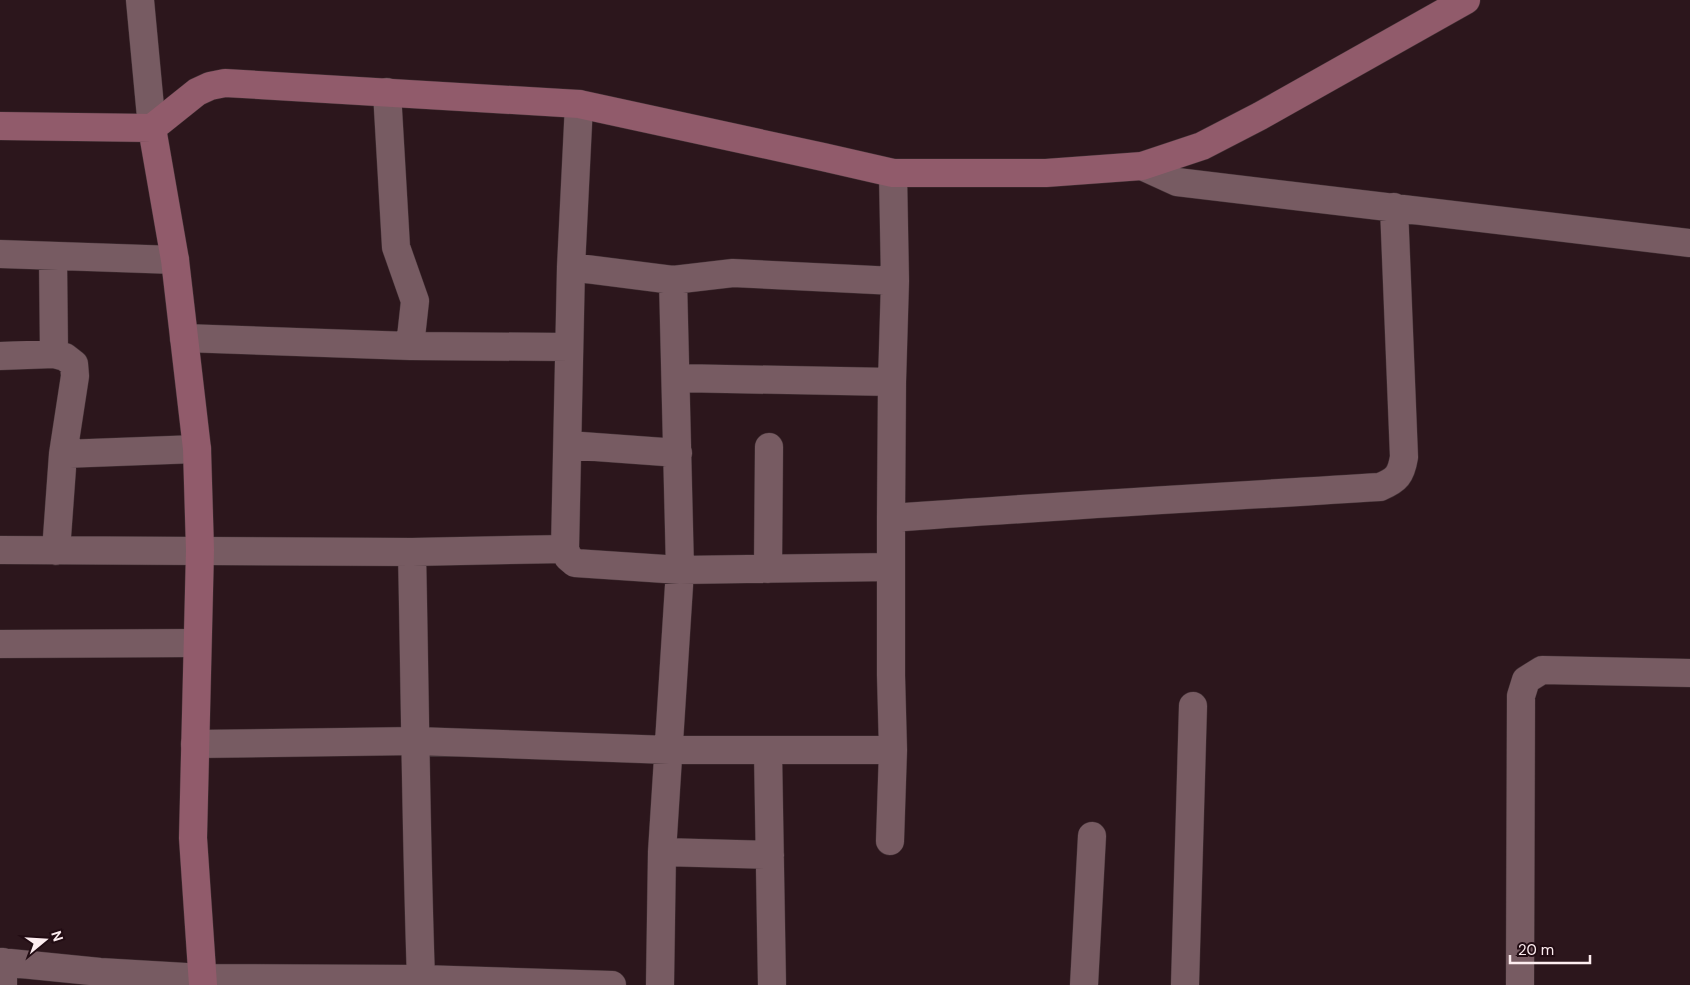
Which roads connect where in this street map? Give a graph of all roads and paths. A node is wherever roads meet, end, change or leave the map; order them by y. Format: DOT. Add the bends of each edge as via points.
graph roads {
  1 [pos="140,0"];
  2 [pos="1466,0"];
  3 [pos="387,92"];
  4 [pos="580,104"];
  5 [pos="0,126"];
  6 [pos="152,128"];
  7 [pos="1142,166"];
  8 [pos="893,173"];
  9 [pos="1394,207"];
  10 [pos="1690,243"];
  11 [pos="0,254"];
  12 [pos="53,256"];
  13 [pos="175,260"];
  14 [pos="571,267"];
  15 [pos="674,280"];
  16 [pos="895,281"];
  17 [pos="184,338"];
  18 [pos="410,346"];
  19 [pos="569,347"];
  20 [pos="54,354"];
  21 [pos="0,356"];
  22 [pos="676,378"];
  23 [pos="892,382"];
  24 [pos="568,445"];
  25 [pos="769,447"];
  26 [pos="197,450"];
  27 [pos="678,453"];
  28 [pos="63,454"];
  29 [pos="891,518"];
  30 [pos="565,549"];
  31 [pos="0,550"];
  32 [pos="200,550"];
  33 [pos="56,551"];
  34 [pos="412,552"];
  35 [pos="891,567"];
  36 [pos="768,569"];
  37 [pos="680,570"];
  38 [pos="197,643"];
  39 [pos="0,644"];
  40 [pos="1690,673"];
  41 [pos="1193,706"];
  42 [pos="416,741"];
  43 [pos="195,744"];
  44 [pos="669,750"];
  45 [pos="894,750"];
  46 [pos="768,751"];
  47 [pos="1092,836"];
  48 [pos="890,841"];
  49 [pos="662,852"];
  50 [pos="770,855"];
  51 [pos="2,969"];
  52 [pos="100,978"];
  53 [pos="421,979"];
  54 [pos="203,982"];
  55 [pos="478,983"];
  56 [pos="612,985"];
  57 [pos="660,985"];
  58 [pos="772,985"];
  59 [pos="1084,985"];
  60 [pos="1185,985"];
  61 [pos="1520,985"];
  1 -- 6 [label="street"];
  2 -- 7 [label="street" via="1202,146"];
  3 -- 4 [label="street"];
  3 -- 6 [label="street" via="225,84 210,86 197,92"];
  3 -- 18 [label="street" via="396,247 415,301"];
  4 -- 8 [label="street"];
  4 -- 14 [label="street"];
  5 -- 6 [label="street"];
  6 -- 13 [label="street"];
  7 -- 8 [label="street" via="1046,173"];
  7 -- 9 [label="street" via="1177,182"];
  8 -- 16 [label="street"];
  9 -- 10 [label="street"];
  9 -- 29 [label="street" via="1404,457 1402,470 1394,481 1380,487"];
  11 -- 12 [label="street"];
  12 -- 13 [label="street"];
  12 -- 20 [label="street"];
  13 -- 17 [label="street"];
  14 -- 15 [label="street"];
  14 -- 19 [label="street"];
  15 -- 16 [label="street" via="733,273"];
  15 -- 22 [label="street"];
  16 -- 23 [label="street"];
  17 -- 18 [label="street"];
  17 -- 26 [label="street"];
  18 -- 19 [label="street"];
  19 -- 24 [label="street"];
  20 -- 21 [label="street"];
  20 -- 28 [label="street" via="74,364"];
  22 -- 23 [label="street"];
  22 -- 27 [label="street"];
  23 -- 29 [label="street"];
  24 -- 27 [label="street"];
  24 -- 30 [label="street"];
  25 -- 36 [label="street"];
  26 -- 28 [label="street"];
  26 -- 32 [label="street"];
  27 -- 37 [label="street"];
  28 -- 33 [label="street"];
  29 -- 35 [label="street"];
  30 -- 34 [label="street"];
  30 -- 37 [label="street" via="575,563"];
  31 -- 33 [label="street"];
  32 -- 33 [label="street"];
  32 -- 34 [label="street"];
  32 -- 38 [label="street"];
  34 -- 42 [label="street"];
  35 -- 36 [label="street"];
  35 -- 45 [label="street"];
  36 -- 37 [label="street"];
  37 -- 44 [label="street"];
  38 -- 39 [label="street"];
  38 -- 43 [label="street"];
  40 -- 61 [label="street" via="1542,670 1526,680 1521,696"];
  41 -- 60 [label="street"];
  42 -- 43 [label="street"];
  42 -- 44 [label="street"];
  42 -- 53 [label="street"];
  43 -- 54 [label="street" via="193,838"];
  44 -- 46 [label="street"];
  44 -- 49 [label="street"];
  45 -- 46 [label="street"];
  45 -- 48 [label="street"];
  46 -- 50 [label="street"];
  47 -- 59 [label="street"];
  49 -- 50 [label="street"];
  49 -- 57 [label="street"];
  50 -- 58 [label="street"];
  51 -- 52 [label="street"];
  52 -- 54 [label="street"];
  53 -- 54 [label="street"];
  53 -- 55 [label="street"];
  55 -- 56 [label="street"];
}
